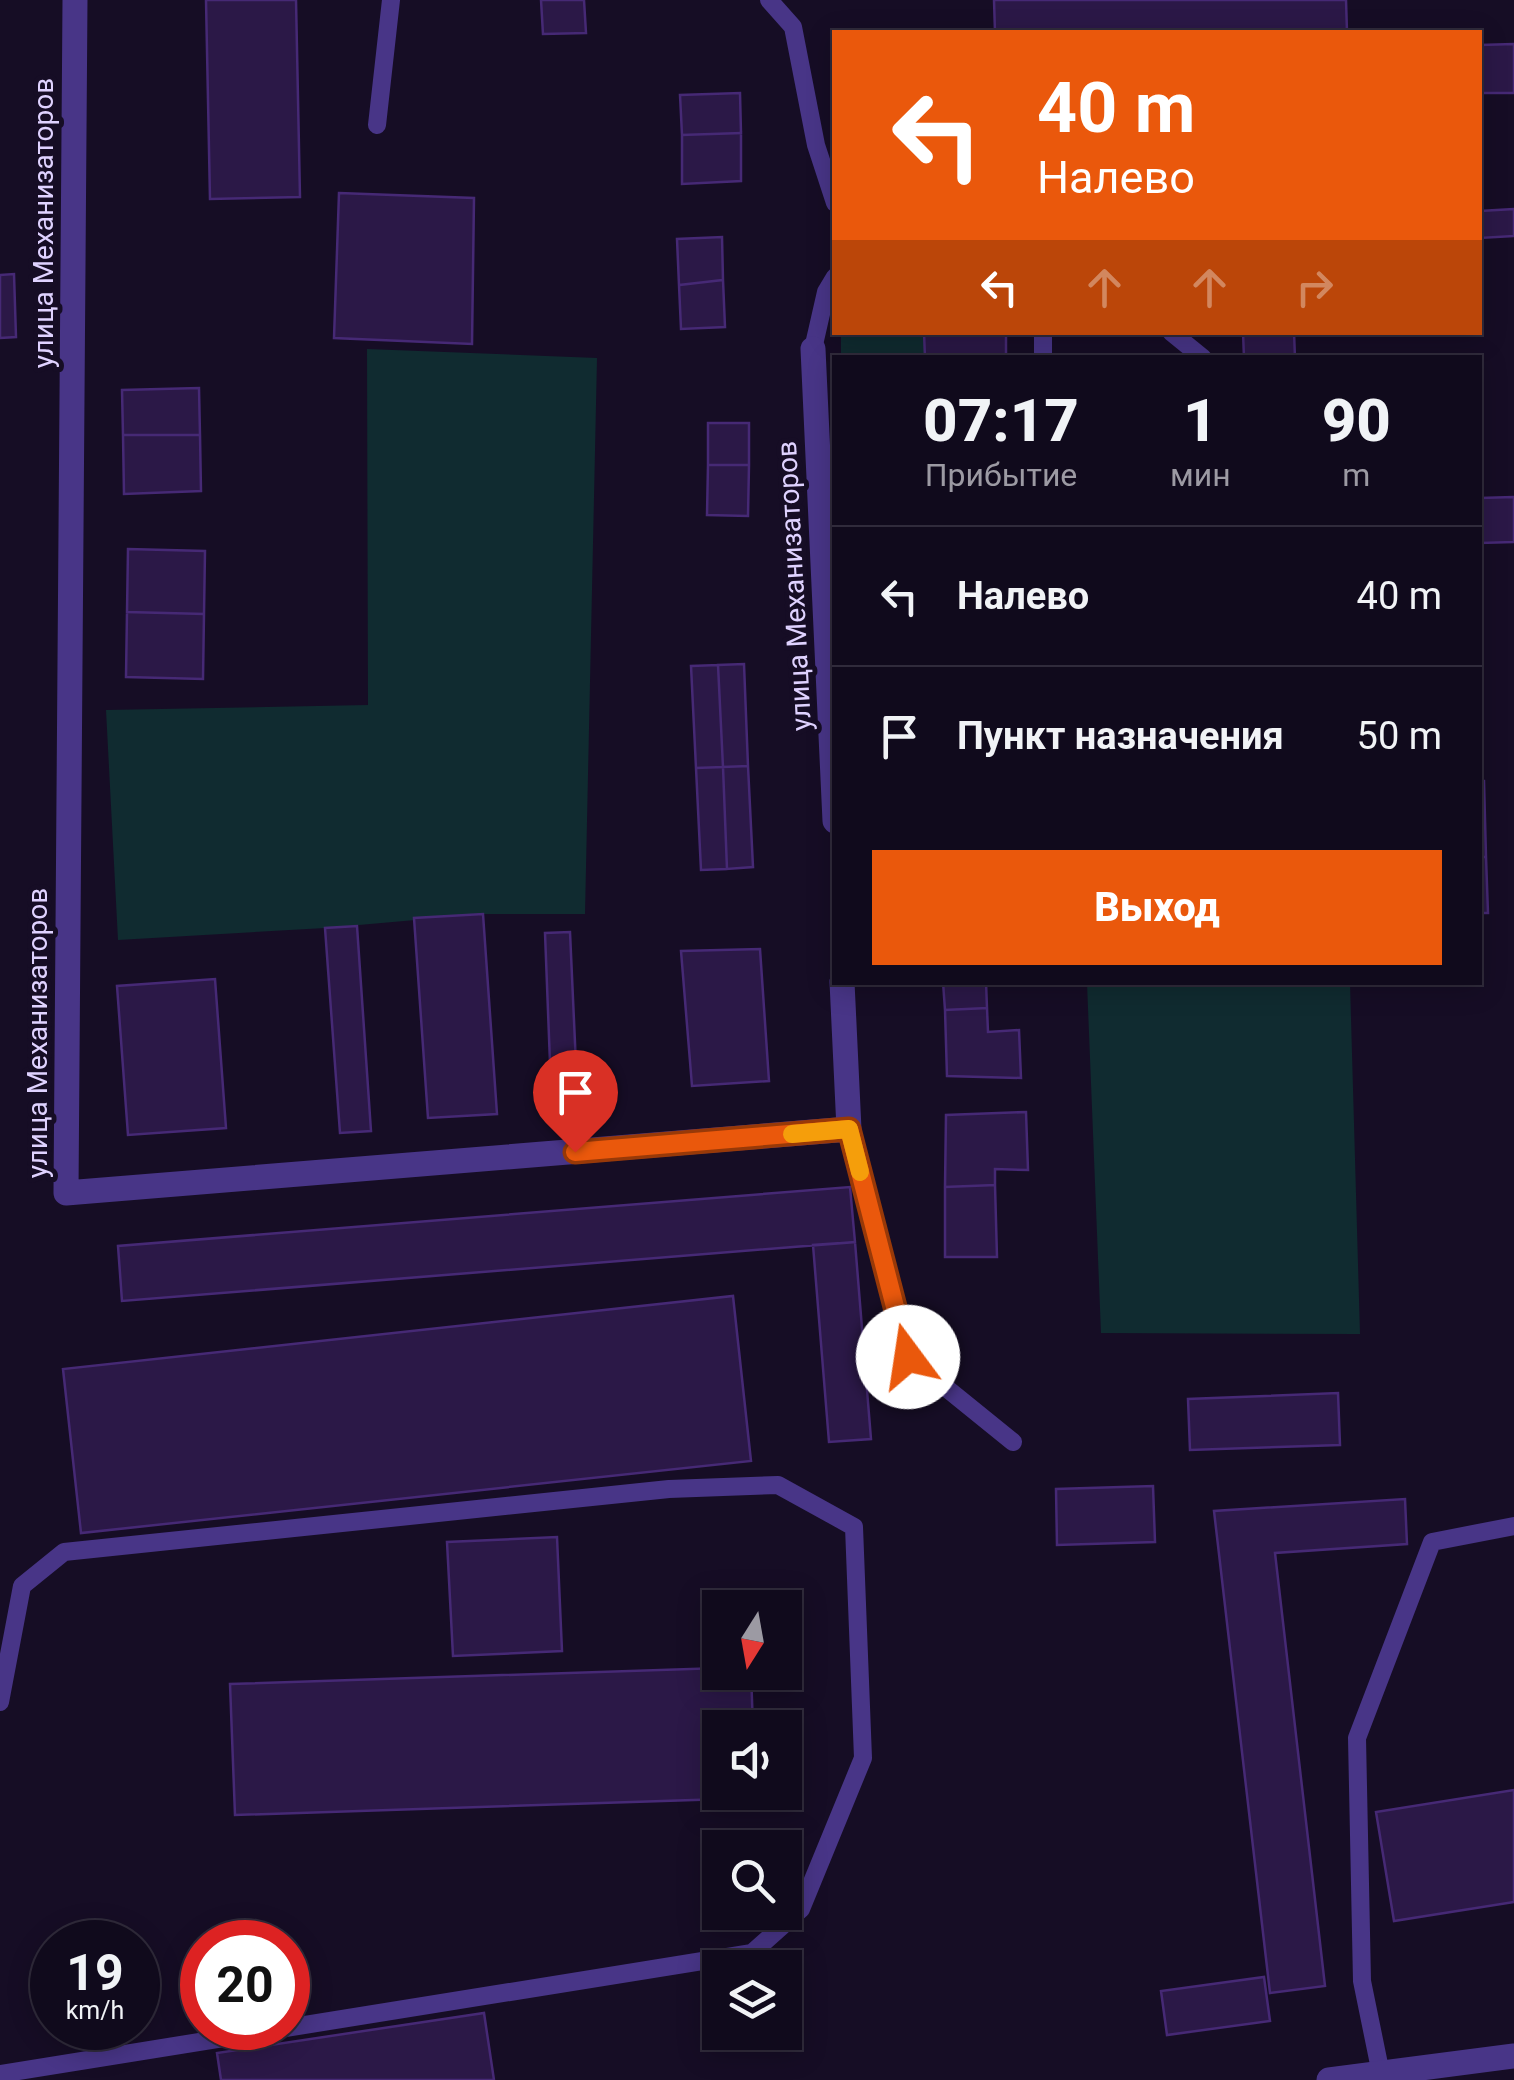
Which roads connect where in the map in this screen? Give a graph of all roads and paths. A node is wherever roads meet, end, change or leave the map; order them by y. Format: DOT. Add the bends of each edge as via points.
graph roads {
  1 [pos="75,0"];
  2 [pos="391,0"];
  3 [pos="769,0"];
  4 [pos="377,124"];
  5 [pos="832,194"];
  6 [pos="832,282"];
  7 [pos="1175,335"];
  8 [pos="814,349"];
  9 [pos="1199,355"];
  10 [pos="832,754"];
  11 [pos="842,985"];
  12 [pos="849,1129"];
  13 [pos="1013,1442"];
  14 [pos="1514,1526"];
  15 [pos="0,1702"];
  16 [pos="1514,2056"];
  17 [pos="0,2074"];
  18 [pos="1380,2074"];
  19 [pos="1329,2080"];
  1 -- 12 [label="street, улица Механизаторов" via="66,1194"];
  2 -- 4 [label="lane"];
  3 -- 5 [label="lane" via="794,27"];
  6 -- 8 [label="lane"];
  7 -- 9 [label="lane"];
  8 -- 10 [label="street, улица Механизаторов"];
  11 -- 12 [label="street"];
  12 -- 13 [label="lane" via="908,1357"];
  14 -- 18 [label="lane" via="1432,1542 1356,1738 1362,1980"];
  15 -- 17 [label="lane" via="22,1586 64,1552 669,1489 778,1485 854,1528 862,1758 802,1910 752,1953"];
  16 -- 18 [label="street"];
  18 -- 19 [label="street"];
}
